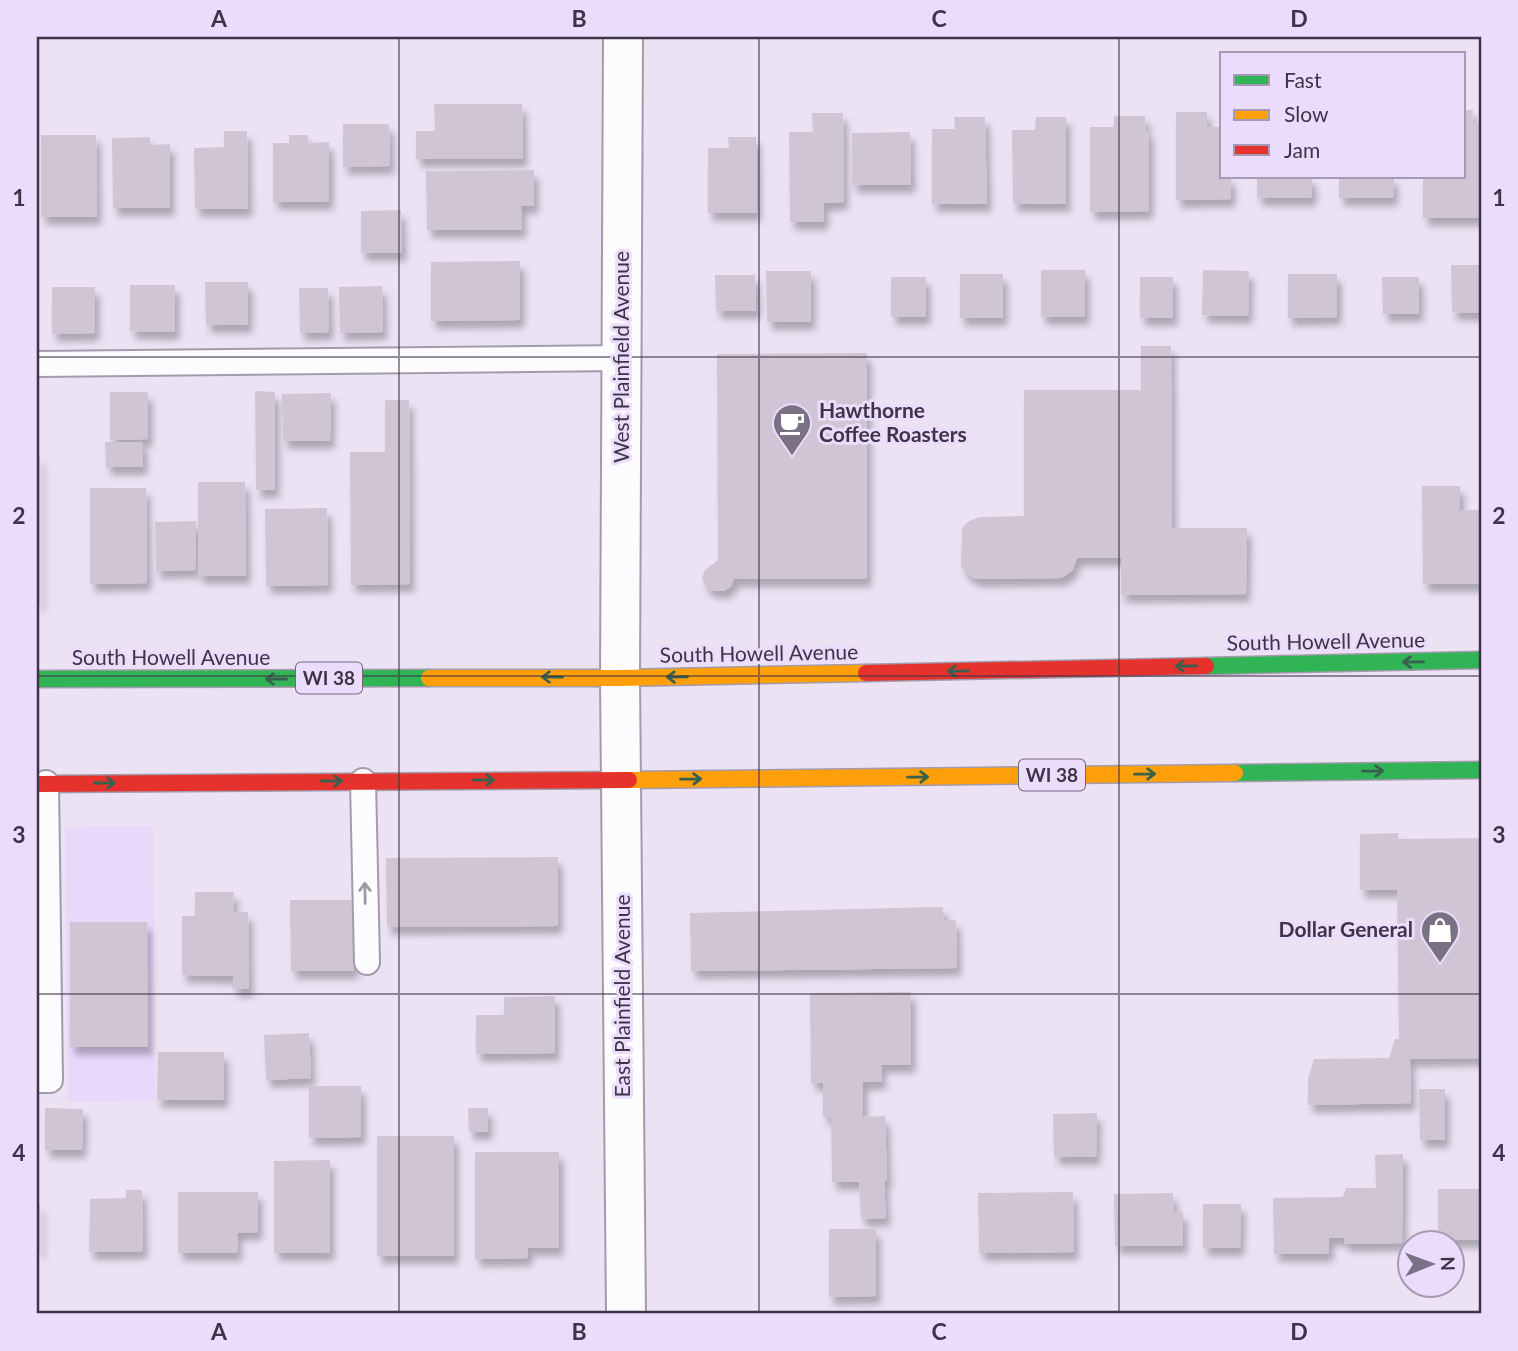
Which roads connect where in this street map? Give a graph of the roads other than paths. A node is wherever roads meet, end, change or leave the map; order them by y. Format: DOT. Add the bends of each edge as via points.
graph roads {
  1 [pos="623,37"];
  2 [pos="622,358"];
  3 [pos="37,363"];
  4 [pos="1481,660"];
  5 [pos="621,678"];
  6 [pos="37,680"];
  7 [pos="1481,770"];
  8 [pos="622,780"];
  9 [pos="363,781"];
  10 [pos="42,783"];
  11 [pos="367,962"];
  12 [pos="37,1080"];
  13 [pos="626,1314"];
  1 -- 2 [label="street, West Plainfield Avenue"];
  2 -- 3 [label="lane"];
  2 -- 5 [label="street, West Plainfield Avenue"];
  4 -- 5 [label="main road, South Howell Avenue / WI 38, one-way"];
  5 -- 6 [label="main road, South Howell Avenue / WI 38, one-way"];
  5 -- 8 [label="street, East Plainfield Avenue"];
  8 -- 7 [label="main road, WI 38, one-way"];
  9 -- 8 [label="main road, WI 38, one-way"];
  8 -- 13 [label="street, East Plainfield Avenue"];
  10 -- 9 [label="main road, WI 38, one-way"];
  11 -- 9 [label="lane, one-way"];
  10 -- 12 [label="lane" via="50,1080"];
}
